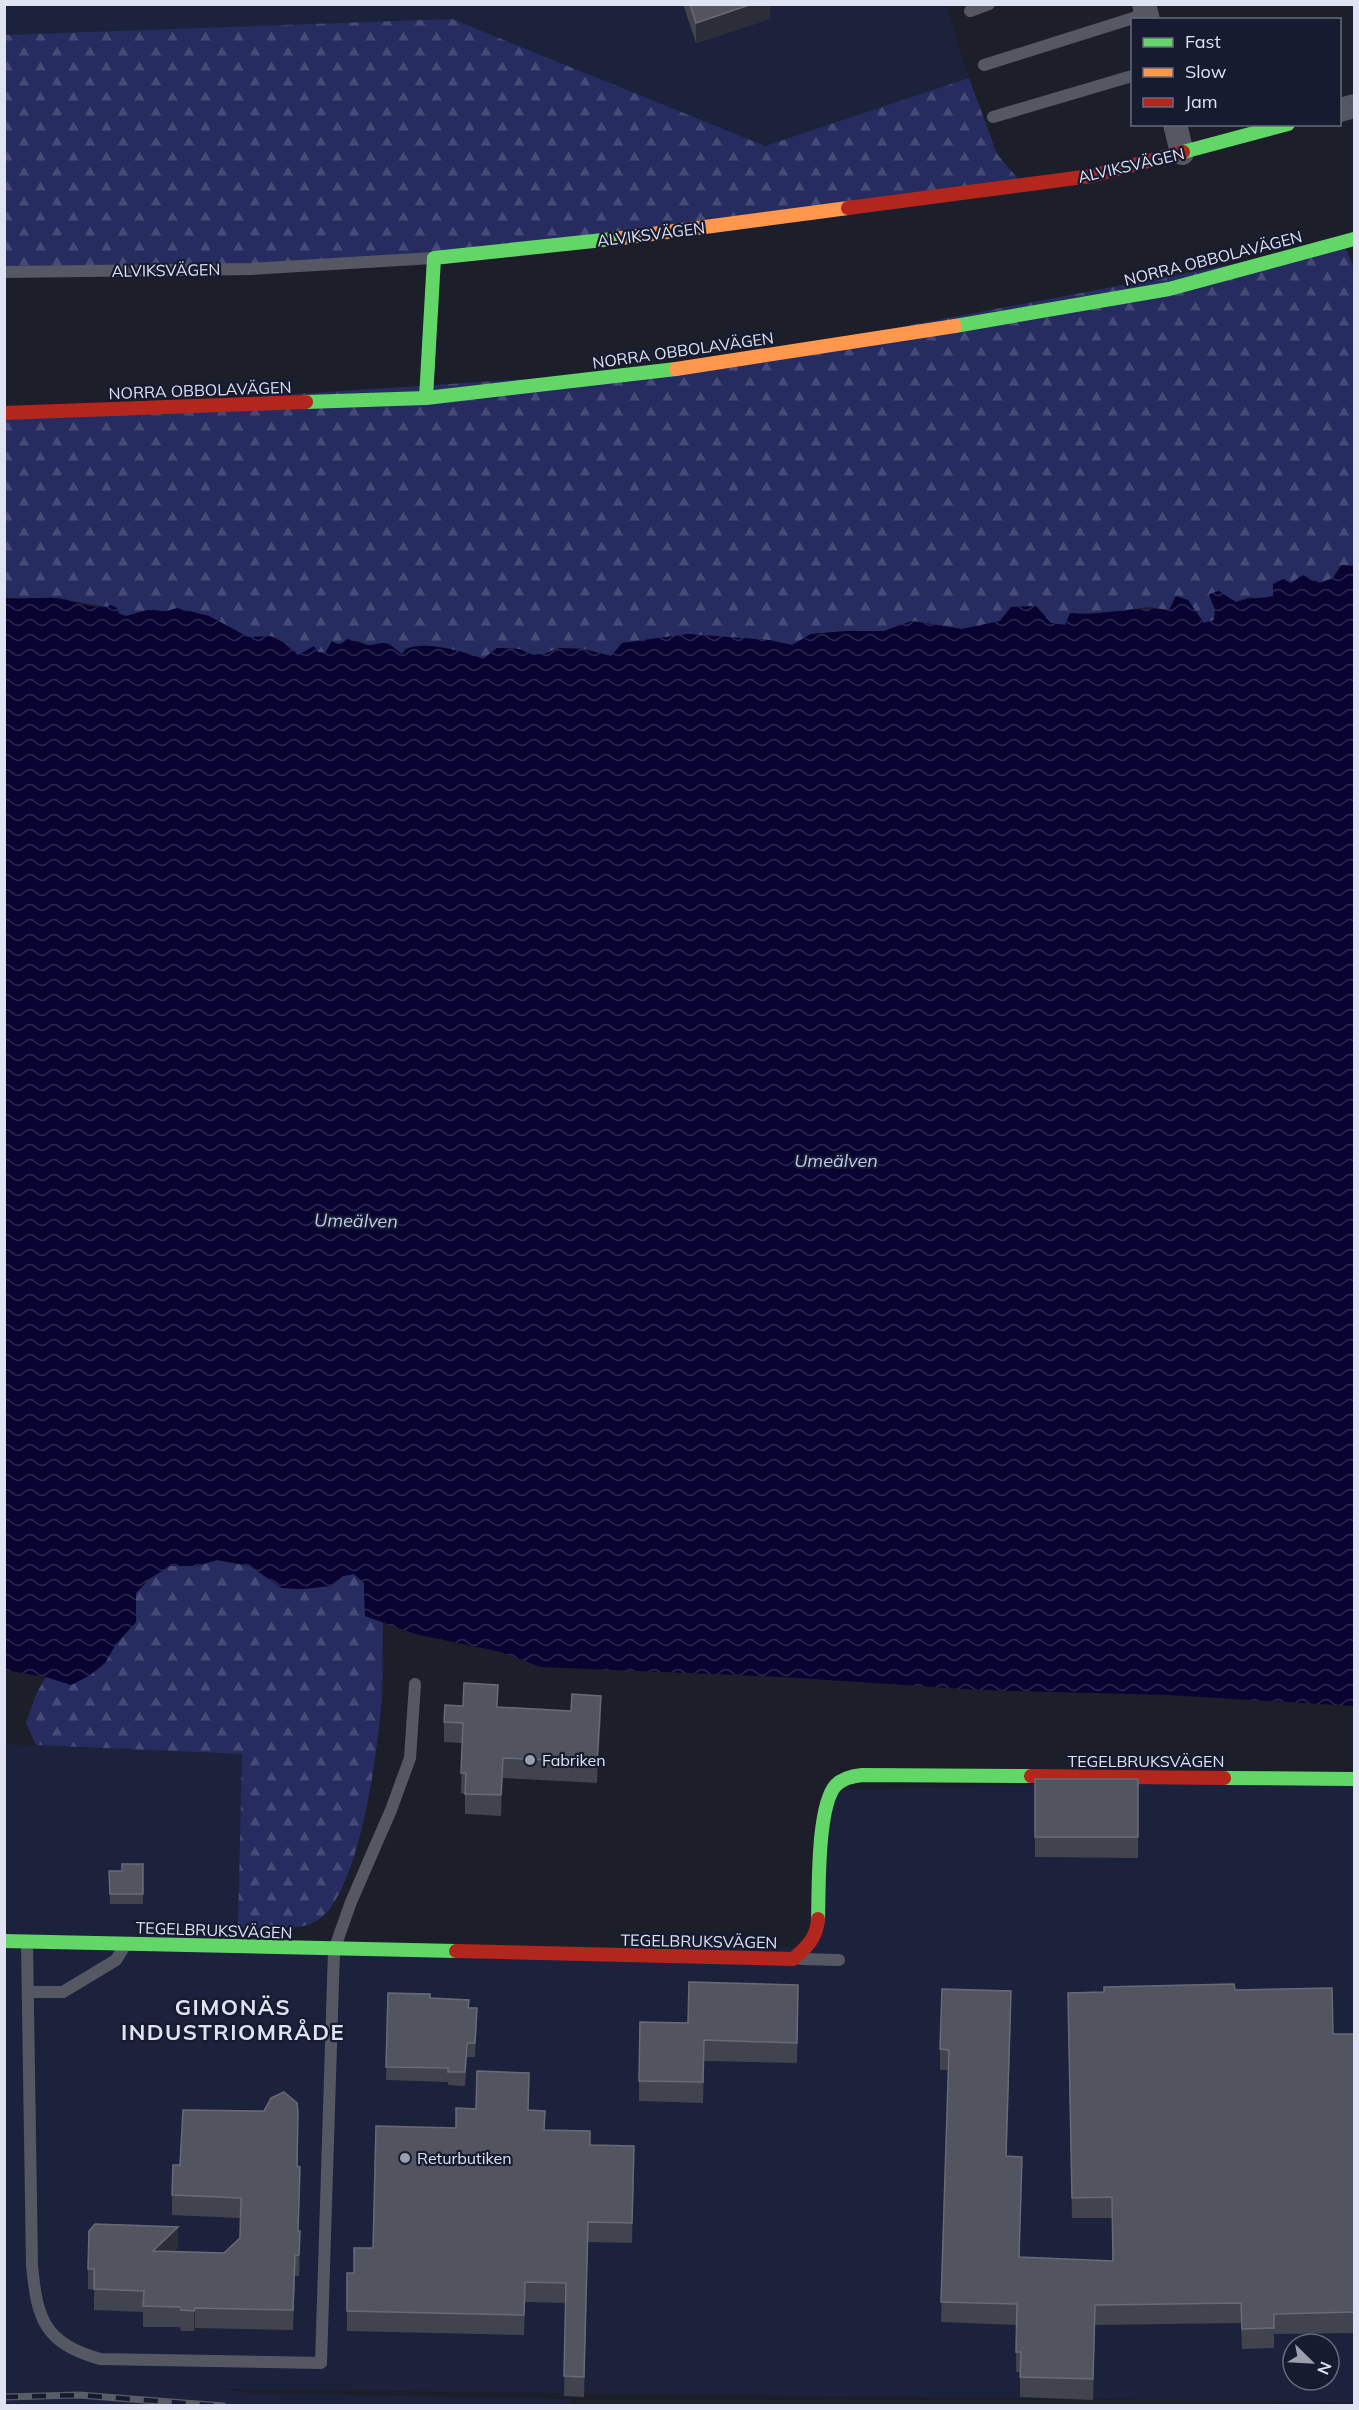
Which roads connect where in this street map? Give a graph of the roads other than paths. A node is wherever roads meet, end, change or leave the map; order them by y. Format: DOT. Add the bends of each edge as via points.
graph roads {
  1 [pos="989,4"];
  2 [pos="970,11"];
  3 [pos="1146,13"];
  4 [pos="984,65"];
  5 [pos="1131,76"];
  6 [pos="993,117"];
  7 [pos="1175,126"];
  8 [pos="1281,126"];
  9 [pos="1182,153"];
  10 [pos="1354,239"];
  11 [pos="434,258"];
  12 [pos="4,272"];
  13 [pos="426,398"];
  14 [pos="4,413"];
  15 [pos="415,1684"];
  16 [pos="1354,1779"];
  17 [pos="4,1941"];
  18 [pos="27,1941"];
  19 [pos="126,1944"];
  20 [pos="334,1950"];
  21 [pos="793,1959"];
  22 [pos="839,1960"];
  23 [pos="28,1992"];
  1 -- 2 [label="lane"];
  3 -- 4 [label="lane"];
  5 -- 6 [label="lane"];
  7 -- 9 [label="street"];
  8 -- 9 [label="main road, ALVIKSVÄGEN"];
  9 -- 11 [label="main road, ALVIKSVÄGEN" via="1091,176 583,243"];
  10 -- 13 [label="main road, NORRA OBBOLAVÄGEN" via="1169,289 897,336 679,369"];
  11 -- 12 [label="lane, ALVIKSVÄGEN" via="251,269"];
  11 -- 13 [label="main road"];
  13 -- 14 [label="main road, NORRA OBBOLAVÄGEN"];
  15 -- 20 [label="lane" via="410,1758"];
  16 -- 21 [label="main road, TEGELBRUKSVÄGEN" via="844,1777 831,1790 824,1809 817,1931"];
  17 -- 18 [label="main road, TEGELBRUKSVÄGEN"];
  18 -- 19 [label="main road, TEGELBRUKSVÄGEN"];
  18 -- 23 [label="lane"];
  19 -- 20 [label="main road, TEGELBRUKSVÄGEN"];
  19 -- 23 [label="lane" via="116,1960 63,1992"];
  20 -- 21 [label="main road, TEGELBRUKSVÄGEN"];
  20 -- 23 [label="lane" via="321,2363 100,2359 77,2352 46,2328 35,2302 32,2265"];
  21 -- 22 [label="lane"];
}
